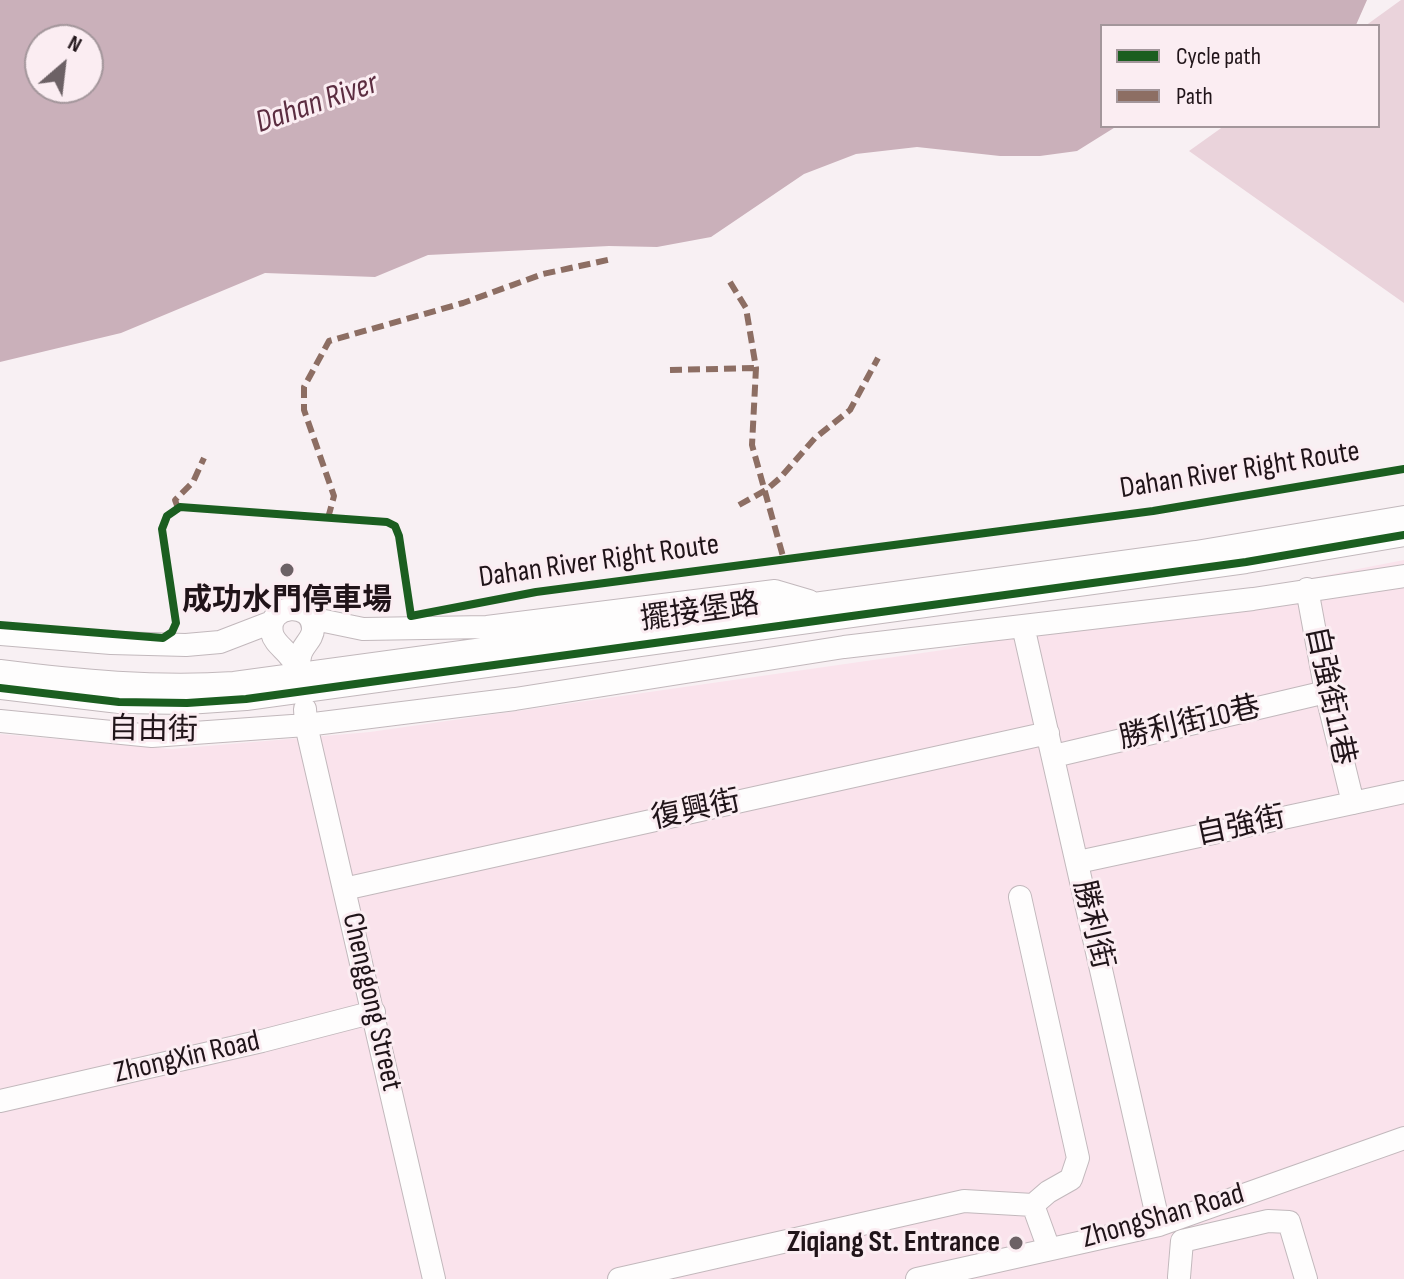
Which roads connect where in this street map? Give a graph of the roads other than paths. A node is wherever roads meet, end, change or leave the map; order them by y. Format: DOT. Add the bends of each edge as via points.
graph roads {
  1 [pos="1404,517"];
  2 [pos="1404,535"];
  3 [pos="1404,576"];
  4 [pos="1307,589"];
  5 [pos="817,604"];
  6 [pos="310,618"];
  7 [pos="272,622"];
  8 [pos="1023,626"];
  9 [pos="0,634"];
  10 [pos="0,671"];
  11 [pos="0,688"];
  12 [pos="1326,692"];
  13 [pos="303,715"];
  14 [pos="0,721"];
  15 [pos="1048,733"];
  16 [pos="1054,756"];
  17 [pos="1404,792"];
  18 [pos="1353,803"];
  19 [pos="1078,862"];
  20 [pos="344,889"];
  21 [pos="1020,897"];
  22 [pos="374,1012"];
  23 [pos="0,1101"];
  24 [pos="1404,1138"];
  25 [pos="1033,1205"];
  26 [pos="1159,1225"];
  27 [pos="1049,1249"];
  28 [pos="1177,1278"];
  29 [pos="434,1279"];
  30 [pos="619,1279"];
  31 [pos="917,1279"];
  32 [pos="1306,1279"];
  1 -- 5 [label="street, 擺接堡路" via="1196,552"];
  2 -- 11 [label="street, 擺接堡路" via="1246,562 246,699 119,702"];
  3 -- 4 [label="street, 自由街"];
  4 -- 8 [label="street, 自由街"];
  4 -- 12 [label="street, 自強街11巷"];
  5 -- 6 [label="street" via="775,591 487,627 363,629"];
  5 -- 10 [label="street, 擺接堡路" via="234,683 99,683"];
  6 -- 7 [label="street" via="290,608"];
  6 -- 7 [label="street" via="311,638 295,657 275,641"];
  7 -- 9 [label="street" via="220,642 186,645"];
  8 -- 13 [label="street, 自由街" via="844,647 515,699"];
  8 -- 15 [label="street, 勝利街"];
  12 -- 16 [label="street, 勝利街10巷"];
  12 -- 18 [label="street, 自強街11巷"];
  13 -- 14 [label="street, 自由街" via="152,736"];
  13 -- 20 [label="street, Chenggong Street"];
  15 -- 16 [label="street, 勝利街"];
  15 -- 20 [label="street, 復興街"];
  16 -- 19 [label="street, 勝利街"];
  17 -- 18 [label="street, 自強街"];
  18 -- 19 [label="street, 自強街"];
  19 -- 26 [label="street, 勝利街"];
  20 -- 22 [label="street, Chenggong Street"];
  21 -- 25 [label="street" via="1078,1158 1071,1179"];
  22 -- 23 [label="street, ZhongXin Road"];
  22 -- 29 [label="street, Chenggong Street"];
  24 -- 26 [label="street, ZhongShan Road"];
  25 -- 27 [label="street"];
  25 -- 30 [label="street" via="964,1201"];
  26 -- 27 [label="street, ZhongShan Road"];
  27 -- 31 [label="street, ZhongShan Road"];
  28 -- 32 [label="street" via="1182,1241 1268,1221 1289,1222"];
}
